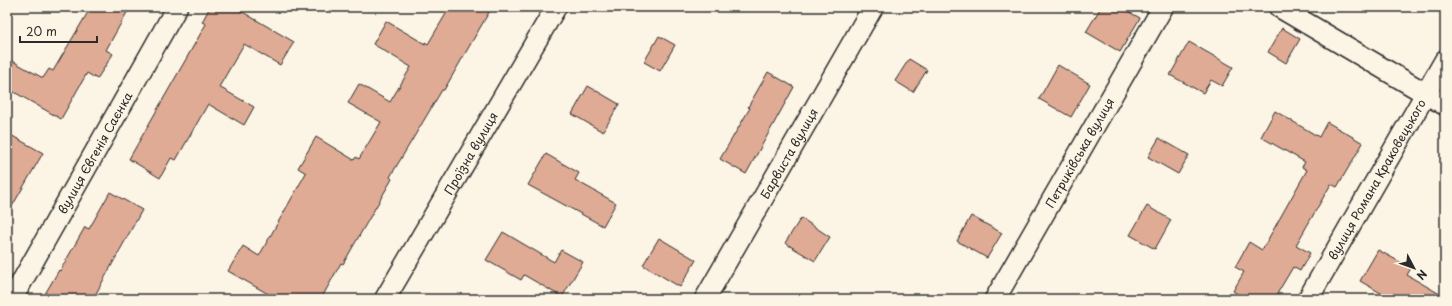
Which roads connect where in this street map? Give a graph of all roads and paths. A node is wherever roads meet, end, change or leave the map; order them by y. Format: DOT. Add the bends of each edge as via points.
graph roads {
  1 [pos="177,7"];
  2 [pos="556,7"];
  3 [pos="873,7"];
  4 [pos="1163,7"];
  5 [pos="1279,7"];
  6 [pos="1445,60"];
  7 [pos="1426,94"];
  8 [pos="1445,106"];
  9 [pos="12,299"];
  10 [pos="385,299"];
  11 [pos="704,299"];
  12 [pos="995,299"];
  13 [pos="1308,299"];
  1 -- 9 [label="street, вулиця Євгенія Саєнка"];
  2 -- 10 [label="street, Проїзна вулиця"];
  3 -- 11 [label="street, Барвиста вулиця"];
  4 -- 12 [label="street, Петриківська вулиця"];
  5 -- 7 [label="street"];
  6 -- 7 [label="street, вулиця Романа Краковецького"];
  7 -- 8 [label="street"];
  7 -- 13 [label="street, вулиця Романа Краковецького"];
}
